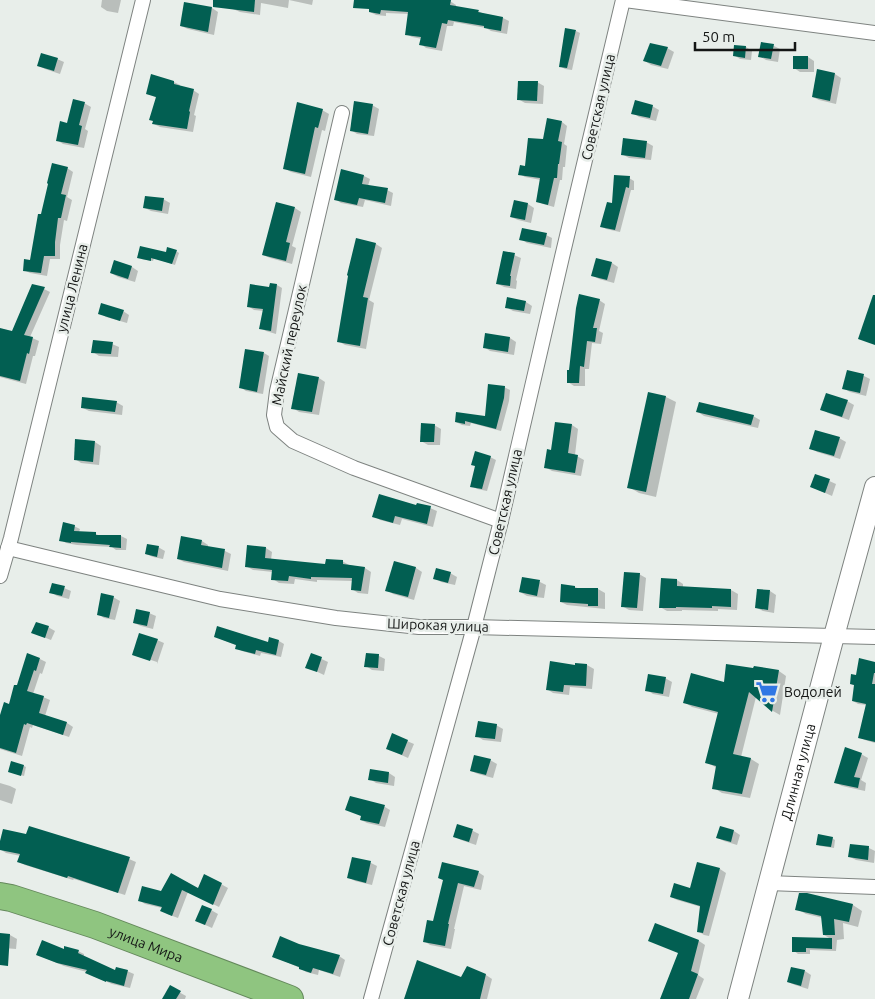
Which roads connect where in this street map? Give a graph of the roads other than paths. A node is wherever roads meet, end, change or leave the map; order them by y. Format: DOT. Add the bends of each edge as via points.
graph roads {
  1 [pos="142,0"];
  2 [pos="624,0"];
  3 [pos="875,33"];
  4 [pos="342,113"];
  5 [pos="875,487"];
  6 [pos="501,521"];
  7 [pos="7,540"];
  8 [pos="0,576"];
  9 [pos="474,627"];
  10 [pos="834,636"];
  11 [pos="875,637"];
  12 [pos="768,883"];
  13 [pos="875,887"];
  14 [pos="0,896"];
  15 [pos="290,999"];
  16 [pos="371,999"];
  17 [pos="738,999"];
  1 -- 7 [label="street, улица Ленина"];
  2 -- 3 [label="street"];
  2 -- 6 [label="street, Советская улица"];
  4 -- 6 [label="street, Майский переулок" via="277,390 274,415 277,427 293,441 354,468"];
  5 -- 10 [label="main road, Длинная улица"];
  6 -- 9 [label="street, Советская улица"];
  7 -- 8 [label="street, улица Ленина"];
  7 -- 9 [label="street, Широкая улица" via="220,599 336,618 419,627"];
  9 -- 10 [label="street, Широкая улица"];
  9 -- 16 [label="street, Советская улица"];
  10 -- 11 [label="street, Широкая улица"];
  10 -- 12 [label="main road, Длинная улица"];
  12 -- 13 [label="street"];
  12 -- 17 [label="main road, Длинная улица"];
  14 -- 15 [label="highway, улица Мира" via="95,925"];
}
